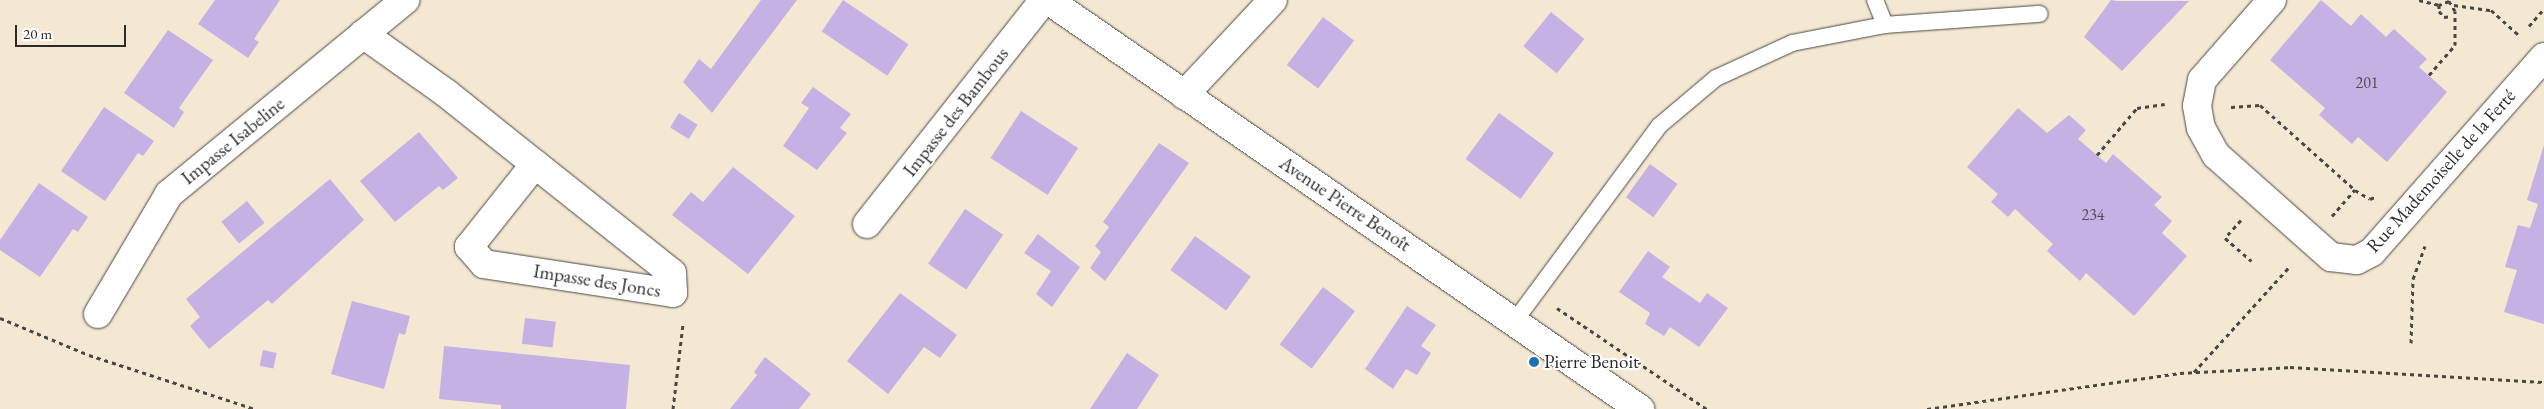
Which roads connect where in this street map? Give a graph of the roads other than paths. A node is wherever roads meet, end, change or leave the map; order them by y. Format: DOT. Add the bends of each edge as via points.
graph roads {
  1 [pos="406,0"];
  2 [pos="1044,0"];
  3 [pos="1048,0"];
  4 [pos="1273,0"];
  5 [pos="1875,0"];
  6 [pos="2272,0"];
  7 [pos="2040,14"];
  8 [pos="1884,25"];
  9 [pos="363,34"];
  10 [pos="2544,57"];
  11 [pos="1184,95"];
  12 [pos="535,164"];
  13 [pos="867,224"];
  14 [pos="98,314"];
  15 [pos="1514,322"];
  16 [pos="1640,409"];
  1 -- 9 [label="street, Impasse Isabeline"];
  2 -- 13 [label="street, Impasse des Bambous"];
  3 -- 11 [label="street, Avenue Pierre Benoît"];
  4 -- 11 [label="street"];
  5 -- 8 [label="lane"];
  6 -- 10 [label="street, Rue Mademoiselle de la Ferté" via="2202,80 2197,106 2200,128 2216,156 2331,257 2357,260 2372,252"];
  7 -- 8 [label="lane"];
  8 -- 15 [label="lane" via="1792,43 1716,78 1658,126"];
  9 -- 12 [label="street, Impasse des Joncs"];
  9 -- 14 [label="street, Impasse Isabeline" via="170,194"];
  11 -- 15 [label="street, Avenue Pierre Benoît"];
  12 -- 12 [label="street, Impasse des Joncs" via="672,273 673,293 484,264 469,247"];
  15 -- 16 [label="street, Avenue Pierre Benoît"];
}
